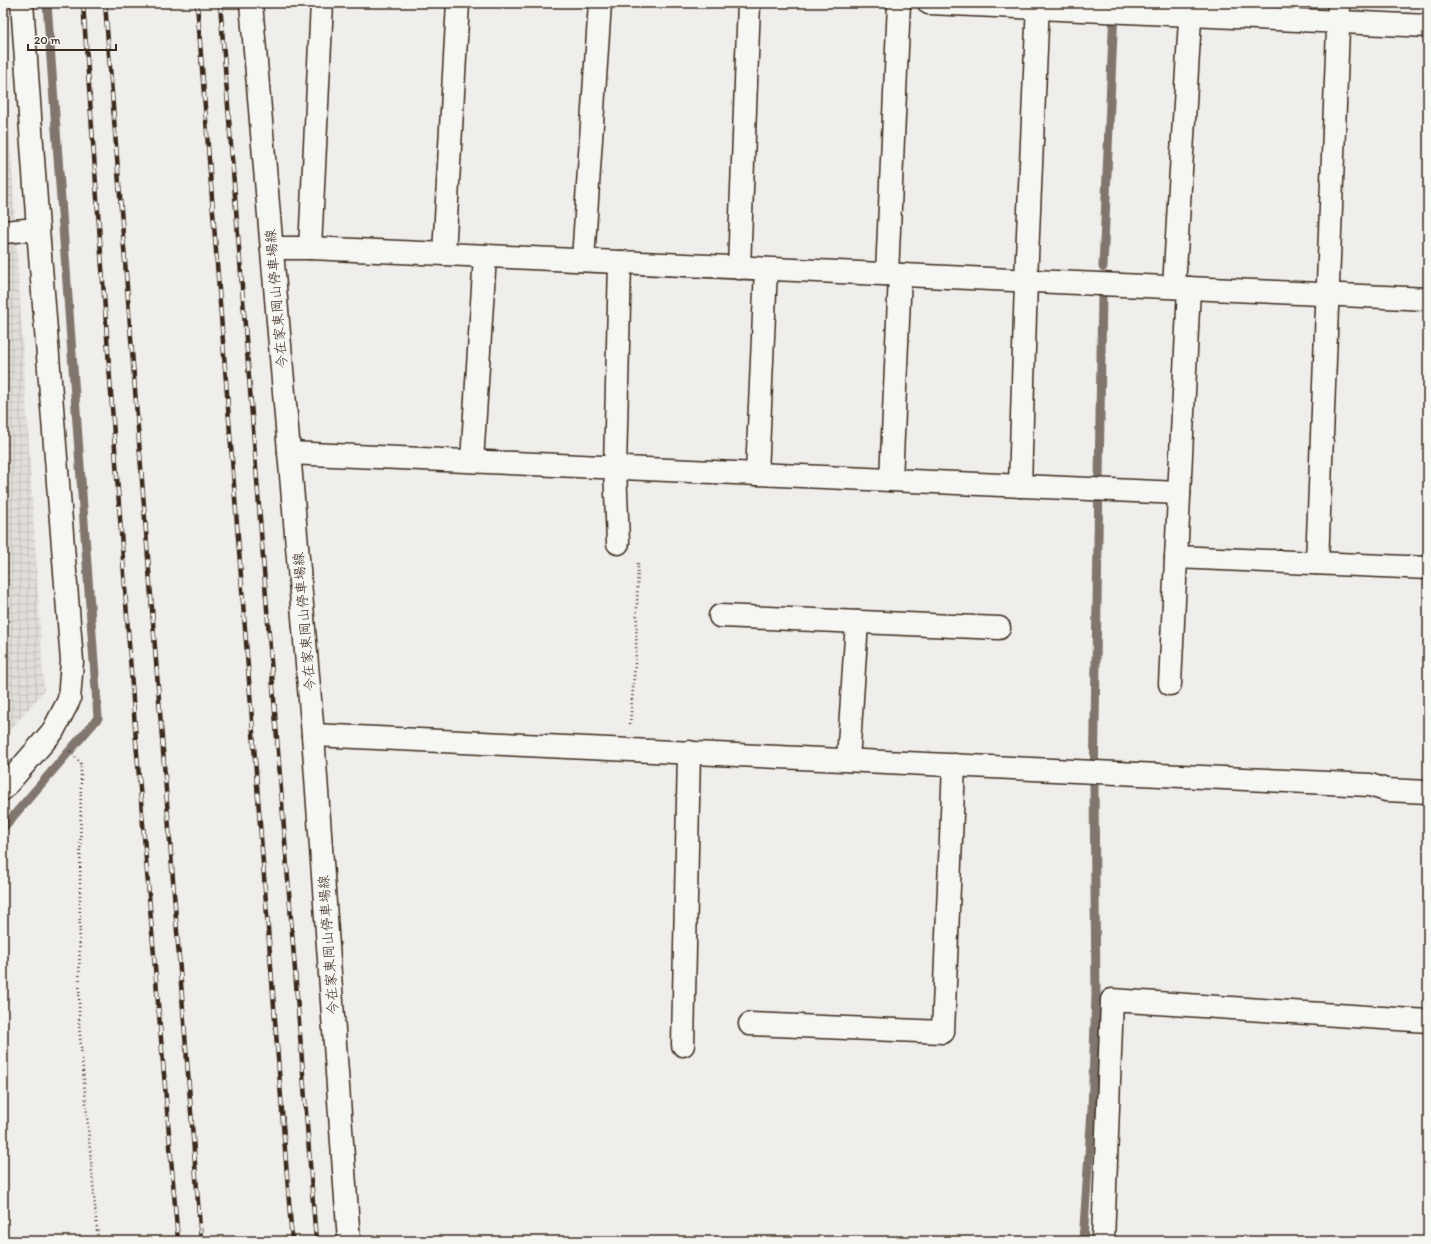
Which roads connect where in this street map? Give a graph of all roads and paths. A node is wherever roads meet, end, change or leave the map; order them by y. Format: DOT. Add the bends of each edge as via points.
graph roads {
  1 [pos="22,3"];
  2 [pos="251,3"];
  3 [pos="322,3"];
  4 [pos="458,3"];
  5 [pos="600,3"];
  6 [pos="749,3"];
  7 [pos="899,3"];
  8 [pos="929,3"];
  9 [pos="1038,6"];
  10 [pos="1191,9"];
  11 [pos="1339,13"];
  12 [pos="1428,26"];
  13 [pos="38,229"];
  14 [pos="3,232"];
  15 [pos="272,248"];
  16 [pos="310,248"];
  17 [pos="444,254"];
  18 [pos="485,256"];
  19 [pos="583,260"];
  20 [pos="620,262"];
  21 [pos="739,268"];
  22 [pos="766,269"];
  23 [pos="894,275"];
  24 [pos="1026,280"];
  25 [pos="1182,287"];
  26 [pos="1328,294"];
  27 [pos="1428,299"];
  28 [pos="290,453"];
  29 [pos="472,461"];
  30 [pos="615,468"];
  31 [pos="757,474"];
  32 [pos="891,480"];
  33 [pos="1020,486"];
  34 [pos="1178,493"];
  35 [pos="618,543"];
  36 [pos="1176,557"];
  37 [pos="1317,563"];
  38 [pos="1428,568"];
  39 [pos="720,616"];
  40 [pos="857,622"];
  41 [pos="999,628"];
  42 [pos="1170,684"];
  43 [pos="313,735"];
  44 [pos="628,749"];
  45 [pos="689,752"];
  46 [pos="77,758"];
  47 [pos="848,760"];
  48 [pos="954,765"];
  49 [pos="3,788"];
  50 [pos="1428,792"];
  51 [pos="1428,1021"];
  52 [pos="750,1024"];
  53 [pos="683,1045"];
  54 [pos="98,1241"];
  55 [pos="349,1241"];
  56 [pos="1103,1241"];
  1 -- 13 [label="street"];
  2 -- 15 [label="street, 今在家東岡山停車場線"];
  3 -- 16 [label="street"];
  4 -- 17 [label="street"];
  5 -- 19 [label="street"];
  6 -- 21 [label="street"];
  7 -- 23 [label="street"];
  8 -- 9 [label="street"];
  9 -- 10 [label="street" via="1114,12"];
  9 -- 24 [label="street"];
  10 -- 11 [label="street"];
  10 -- 25 [label="street"];
  11 -- 12 [label="street"];
  11 -- 26 [label="street"];
  13 -- 14 [label="street"];
  13 -- 49 [label="street" via="72,661 69,700 53,731"];
  15 -- 16 [label="street"];
  15 -- 28 [label="street, 今在家東岡山停車場線"];
  16 -- 17 [label="street"];
  17 -- 18 [label="street"];
  18 -- 19 [label="street"];
  18 -- 29 [label="street"];
  19 -- 20 [label="street"];
  20 -- 21 [label="street"];
  20 -- 30 [label="street"];
  21 -- 22 [label="street"];
  22 -- 23 [label="street"];
  22 -- 31 [label="street"];
  23 -- 24 [label="street"];
  23 -- 32 [label="street"];
  24 -- 25 [label="street"];
  24 -- 33 [label="street"];
  25 -- 26 [label="street"];
  25 -- 34 [label="street"];
  26 -- 27 [label="street"];
  26 -- 37 [label="street"];
  28 -- 29 [label="street"];
  28 -- 43 [label="street, 今在家東岡山停車場線"];
  29 -- 30 [label="street"];
  30 -- 31 [label="street"];
  30 -- 35 [label="street"];
  31 -- 32 [label="street"];
  32 -- 33 [label="street"];
  33 -- 34 [label="street"];
  34 -- 36 [label="street"];
  35 -- 44 [label="path" via="638,548 636,653"];
  36 -- 37 [label="street"];
  36 -- 42 [label="street"];
  37 -- 38 [label="street"];
  39 -- 40 [label="street"];
  40 -- 41 [label="street"];
  40 -- 47 [label="street"];
  43 -- 44 [label="street"];
  43 -- 55 [label="street, 今在家東岡山停車場線"];
  44 -- 45 [label="street"];
  45 -- 47 [label="street"];
  45 -- 53 [label="street"];
  46 -- 54 [label="path" via="81,764 79,1024"];
  47 -- 48 [label="street"];
  48 -- 50 [label="street" via="1370,785 1386,790"];
  48 -- 52 [label="street" via="943,1032"];
  51 -- 56 [label="street" via="1112,1000"];
}
